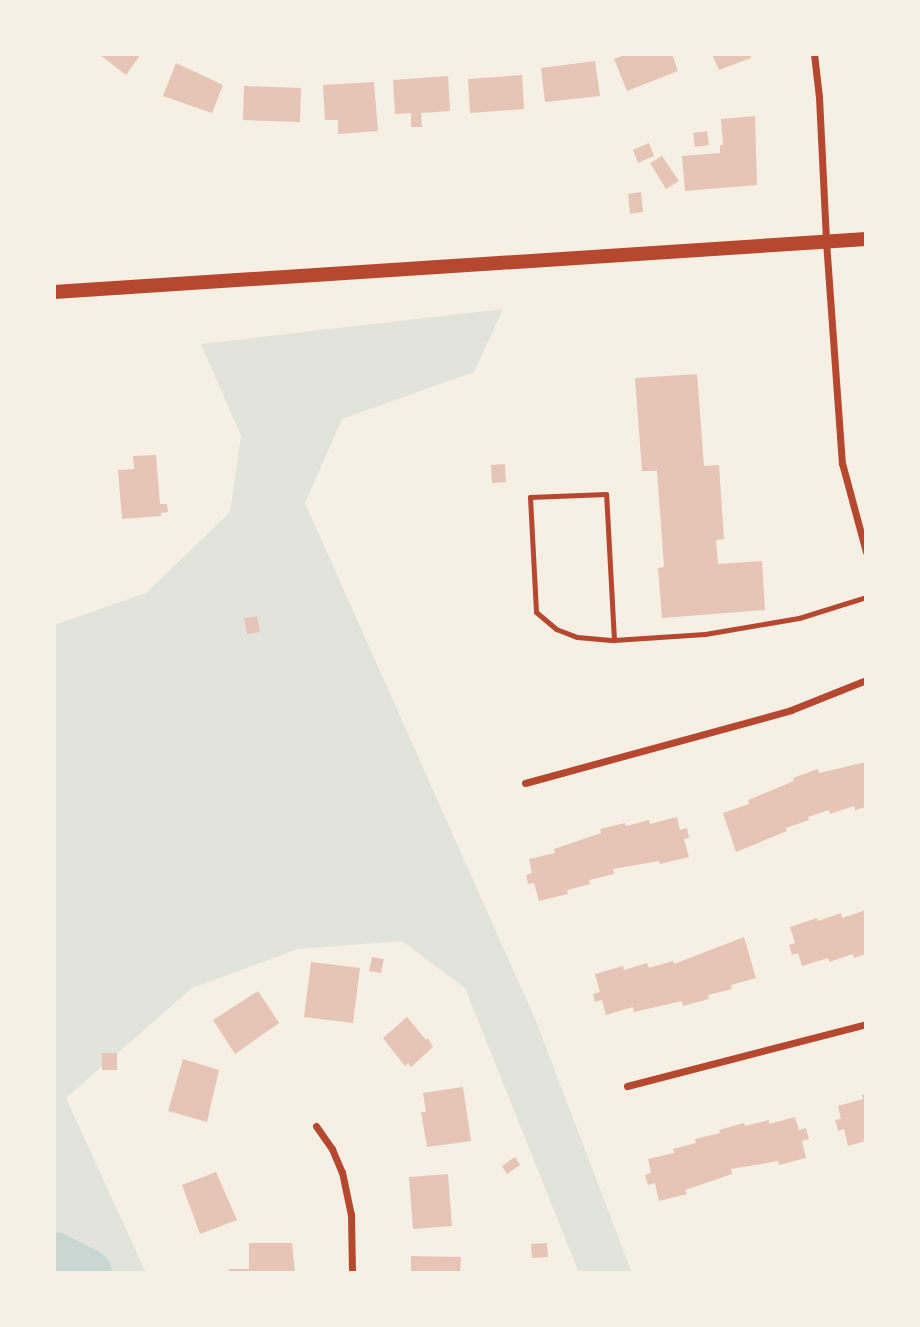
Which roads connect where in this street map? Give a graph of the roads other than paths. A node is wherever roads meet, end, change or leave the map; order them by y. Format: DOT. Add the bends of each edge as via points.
graph roads {
  1 [pos="814,54"];
  2 [pos="866,239"];
  3 [pos="826,241"];
  4 [pos="54,284"];
  5 [pos="89,290"];
  6 [pos="54,292"];
  7 [pos="866,552"];
  8 [pos="866,597"];
  9 [pos="614,640"];
  10 [pos="866,680"];
  11 [pos="525,783"];
  12 [pos="866,1024"];
  13 [pos="627,1086"];
  14 [pos="316,1126"];
  15 [pos="352,1273"];
  1 -- 3 [label="street"];
  2 -- 3 [label="main road"];
  3 -- 5 [label="main road"];
  3 -- 7 [label="street" via="842,463"];
  4 -- 5 [label="main road"];
  5 -- 6 [label="main road"];
  8 -- 9 [label="lane" via="799,618 705,634"];
  9 -- 9 [label="lane" via="606,494 530,498 536,612 556,629 577,637"];
  10 -- 11 [label="street" via="791,710"];
  12 -- 13 [label="street"];
  14 -- 15 [label="street" via="341,1172 351,1215"];
}
